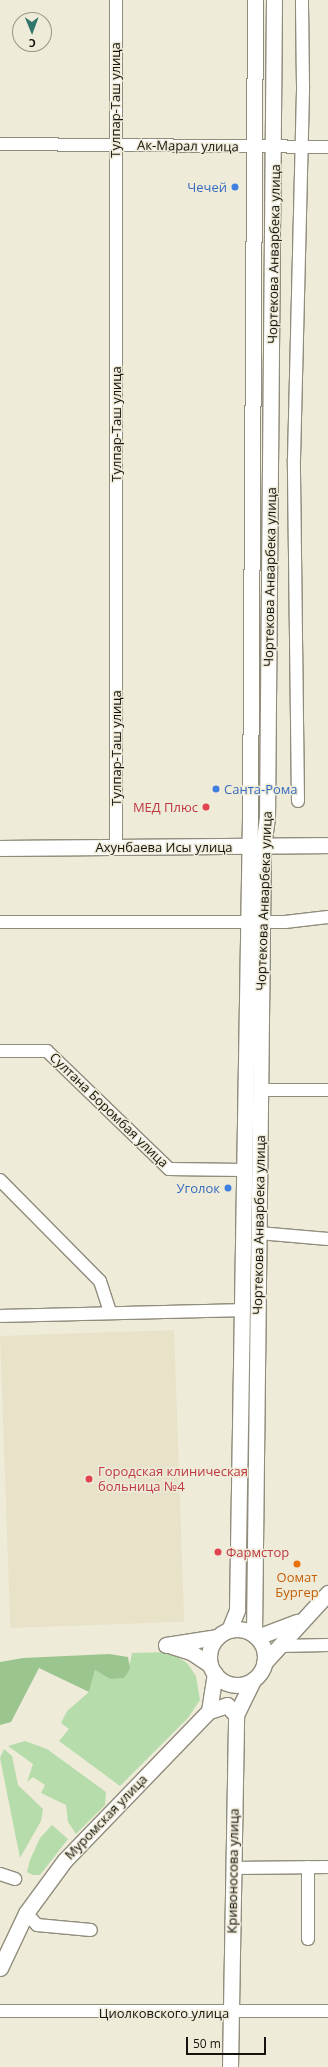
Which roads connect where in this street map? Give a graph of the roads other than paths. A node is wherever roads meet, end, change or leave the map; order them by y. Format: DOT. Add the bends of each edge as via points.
graph roads {
  1 [pos="116,0"];
  2 [pos="255,0"];
  3 [pos="274,0"];
  4 [pos="302,0"];
  5 [pos="0,144"];
  6 [pos="115,144"];
  7 [pos="275,146"];
  8 [pos="256,147"];
  9 [pos="299,147"];
  10 [pos="328,147"];
  11 [pos="298,801"];
  12 [pos="328,845"];
  13 [pos="263,846"];
  14 [pos="246,847"];
  15 [pos="0,848"];
  16 [pos="116,848"];
  17 [pos="328,918"];
  18 [pos="246,921"];
  19 [pos="0,922"];
  20 [pos="262,922"];
  21 [pos="0,1051"];
  22 [pos="260,1090"];
  23 [pos="328,1090"];
  24 [pos="242,1170"];
  25 [pos="0,1180"];
  26 [pos="258,1233"];
  27 [pos="328,1239"];
  28 [pos="241,1310"];
  29 [pos="110,1312"];
  30 [pos="0,1316"];
  31 [pos="328,1593"];
  32 [pos="303,1619"];
  33 [pos="223,1634"];
  34 [pos="255,1636"];
  35 [pos="328,1645"];
  36 [pos="279,1646"];
  37 [pos="264,1663"];
  38 [pos="213,1669"];
  39 [pos="253,1680"];
  40 [pos="209,1711"];
  41 [pos="236,1715"];
  42 [pos="308,1867"];
  43 [pos="328,1867"];
  44 [pos="233,1868"];
  45 [pos="0,1874"];
  46 [pos="15,1879"];
  47 [pos="26,1912"];
  48 [pos="91,1930"];
  49 [pos="308,1939"];
  50 [pos="0,1968"];
  51 [pos="0,2011"];
  52 [pos="328,2011"];
  53 [pos="231,2013"];
  54 [pos="230,2067"];
  1 -- 6 [label="street, Тулпар-Таш улица"];
  2 -- 8 [label="main road, Чортекова Анварбека улица"];
  3 -- 7 [label="main road, Чортекова Анварбека улица"];
  4 -- 9 [label="street" via="304,86"];
  5 -- 6 [label="street, Ак-Марал улица"];
  6 -- 8 [label="street, Ак-Марал улица"];
  6 -- 16 [label="street, Тулпар-Таш улица"];
  7 -- 8 [label="street, Ак-Марал улица"];
  7 -- 9 [label="street, Ак-Марал улица"];
  7 -- 13 [label="main road, Чортекова Анварбека улица" via="267,818"];
  8 -- 14 [label="main road, Чортекова Анварбека улица" via="250,818"];
  9 -- 10 [label="street, Ак-Марал улица"];
  9 -- 11 [label="street" via="294,459"];
  12 -- 13 [label="main road, Ахунбаева Исы улица"];
  13 -- 14 [label="main road, Ахунбаева Исы улица"];
  13 -- 20 [label="main road, Чортекова Анварбека улица"];
  14 -- 16 [label="main road, Ахунбаева Исы улица"];
  14 -- 18 [label="main road, Чортекова Анварбека улица"];
  15 -- 16 [label="main road, Ахунбаева Исы улица"];
  17 -- 20 [label="street"];
  18 -- 19 [label="street"];
  18 -- 20 [label="street"];
  18 -- 24 [label="main road, Чортекова Анварбека улица"];
  20 -- 22 [label="main road, Чортекова Анварбека улица"];
  21 -- 24 [label="street, Султана Боромбая улица" via="47,1051 169,1169"];
  22 -- 23 [label="street"];
  22 -- 26 [label="main road, Чортекова Анварбека улица"];
  24 -- 28 [label="main road, Чортекова Анварбека улица"];
  25 -- 29 [label="street" via="100,1281"];
  26 -- 27 [label="street"];
  26 -- 34 [label="main road, Чортекова Анварбека улица"];
  28 -- 29 [label="street"];
  28 -- 33 [label="main road, Чортекова Анварбека улица" via="237,1610"];
  29 -- 30 [label="street"];
  31 -- 32 [label="main road"];
  32 -- 34 [label="main road"];
  32 -- 36 [label="main road"];
  33 -- 34 [label="main road" via="245,1630"];
  33 -- 38 [label="main road" via="210,1650"];
  33 -- 38 [label="main road" via="166,1644 191,1652"];
  34 -- 37 [label="main road" via="264,1651"];
  35 -- 36 [label="street"];
  36 -- 37 [label="main road"];
  37 -- 39 [label="main road"];
  38 -- 39 [label="main road" via="233,1684"];
  38 -- 40 [label="main road"];
  39 -- 41 [label="main road, Кривоносова улица"];
  40 -- 41 [label="main road" via="226,1705"];
  40 -- 47 [label="main road, Муромская улица" via="65,1860"];
  41 -- 44 [label="main road, Кривоносова улица"];
  42 -- 43 [label="street"];
  42 -- 44 [label="street"];
  42 -- 49 [label="street"];
  44 -- 53 [label="main road, Кривоносова улица"];
  45 -- 46 [label="street"];
  47 -- 48 [label="street" via="37,1925"];
  47 -- 50 [label="main road, Муромская улица"];
  51 -- 53 [label="street, Циолковского улица"];
  52 -- 53 [label="street, Циолковского улица"];
  53 -- 54 [label="main road, Кривоносова улица"];
}
